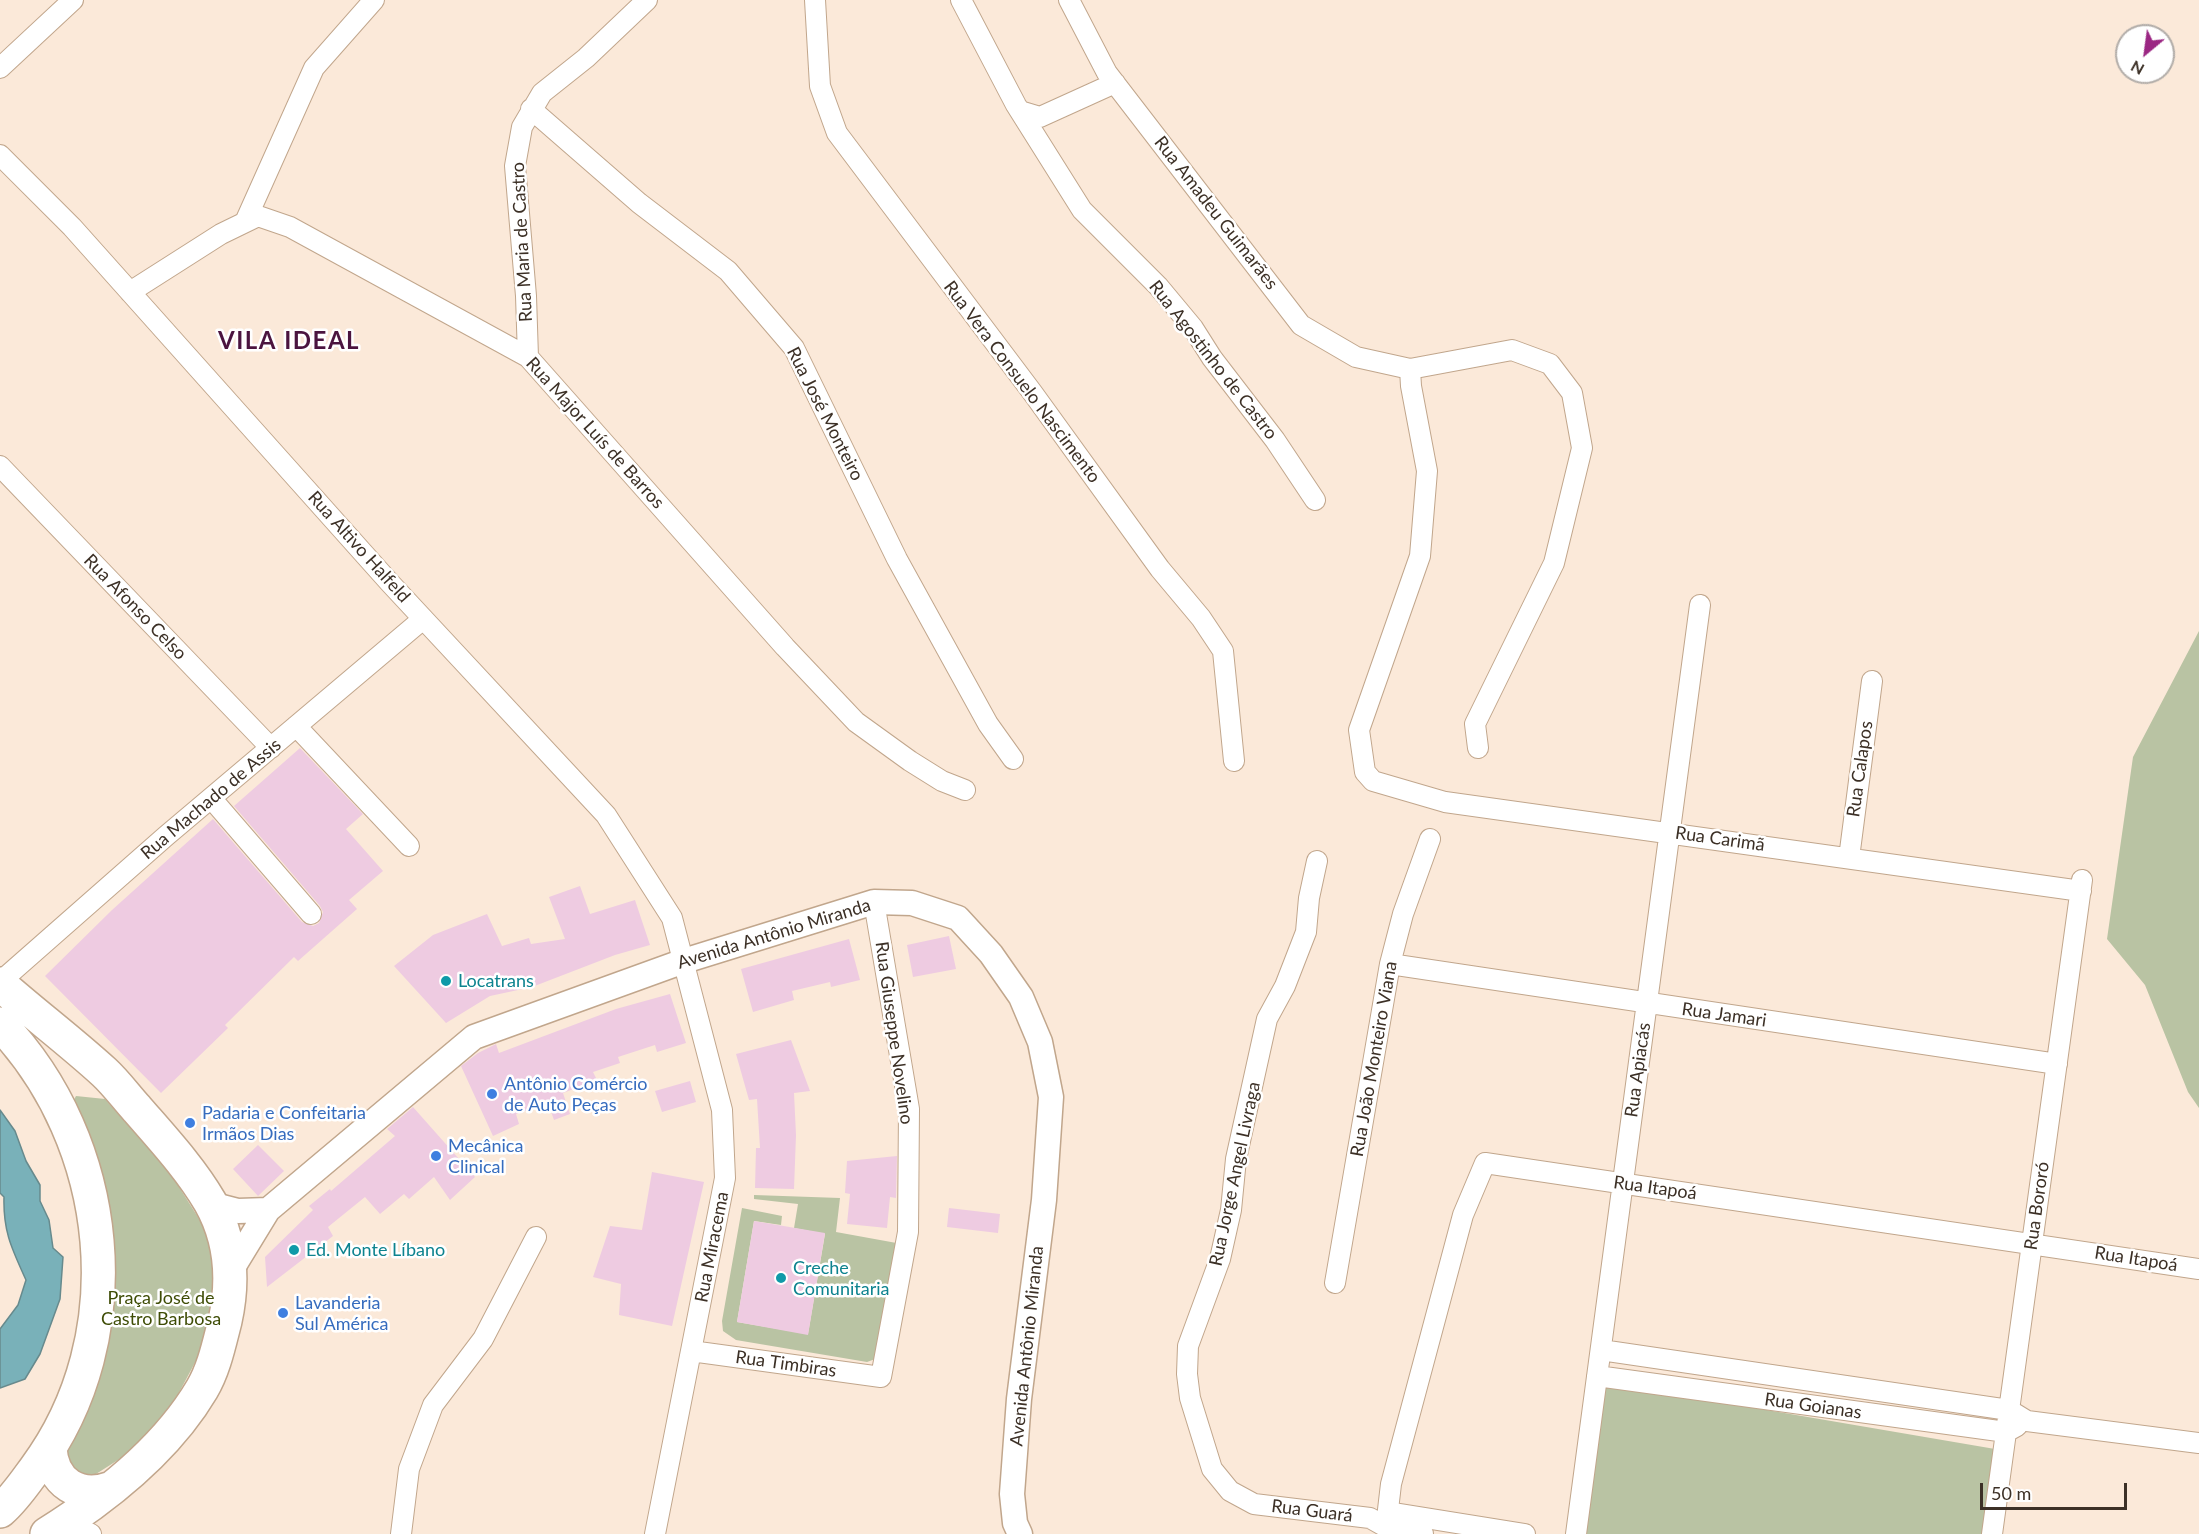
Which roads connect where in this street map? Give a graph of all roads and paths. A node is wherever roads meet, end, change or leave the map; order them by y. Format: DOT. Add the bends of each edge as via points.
graph roads {
  1 [pos="73,0"];
  2 [pos="374,0"];
  3 [pos="647,0"];
  4 [pos="815,0"];
  5 [pos="961,0"];
  6 [pos="1069,0"];
  7 [pos="0,68"];
  8 [pos="1115,83"];
  9 [pos="531,110"];
  10 [pos="1020,111"];
  11 [pos="0,155"];
  12 [pos="245,222"];
  13 [pos="130,292"];
  14 [pos="528,357"];
  15 [pos="1410,369"];
  16 [pos="0,466"];
  17 [pos="1315,500"];
  18 [pos="1700,605"];
  19 [pos="423,619"];
  20 [pos="1872,681"];
  21 [pos="296,726"];
  22 [pos="271,748"];
  23 [pos="1478,748"];
  24 [pos="1013,759"];
  25 [pos="1234,761"];
  26 [pos="965,790"];
  27 [pos="210,798"];
  28 [pos="1670,832"];
  29 [pos="1430,839"];
  30 [pos="409,846"];
  31 [pos="1849,858"];
  32 [pos="1317,861"];
  33 [pos="2082,885"];
  34 [pos="874,902"];
  35 [pos="311,914"];
  36 [pos="684,961"];
  37 [pos="1390,964"];
  38 [pos="0,983"];
  39 [pos="1647,1003"];
  40 [pos="0,1024"];
  41 [pos="2057,1064"];
  42 [pos="105,1073"];
  43 [pos="57,1106"];
  44 [pos="1623,1184"];
  45 [pos="211,1204"];
  46 [pos="268,1210"];
  47 [pos="536,1237"];
  48 [pos="2032,1243"];
  49 [pos="232,1269"];
  50 [pos="2199,1269"];
  51 [pos="1335,1283"];
  52 [pos="1601,1350"];
  53 [pos="691,1351"];
  54 [pos="1597,1376"];
  55 [pos="881,1377"];
  56 [pos="2009,1410"];
  57 [pos="2027,1421"];
  58 [pos="2006,1432"];
  59 [pos="2199,1443"];
  60 [pos="50,1448"];
  61 [pos="112,1488"];
  62 [pos="1254,1504"];
  63 [pos="0,1511"];
  64 [pos="1381,1519"];
  65 [pos="68,1530"];
  66 [pos="401,1534"];
  67 [pos="655,1534"];
  68 [pos="1020,1534"];
  69 [pos="1423,1534"];
  70 [pos="1525,1534"];
  71 [pos="1576,1534"];
  72 [pos="1992,1534"];
  1 -- 7 [label="street"];
  2 -- 12 [label="street" via="314,68"];
  3 -- 9 [label="street, Rua Maria de Castro" via="542,93"];
  4 -- 25 [label="street, Rua Vera Consuelo Nascimento" via="820,86 837,133 1222,651"];
  5 -- 10 [label="street, Rua Agostinho de Castro"];
  6 -- 8 [label="street, Rua Amadeu Guimarães"];
  8 -- 10 [label="street" via="1040,117"];
  8 -- 15 [label="street, Rua Amadeu Guimarães" via="1301,325 1356,357"];
  9 -- 14 [label="street, Rua Maria de Castro" via="522,126 515,166"];
  9 -- 24 [label="street, Rua José Monteiro" via="639,203 728,271 794,348 897,559 988,724"];
  10 -- 17 [label="street, Rua Agostinho de Castro" via="1082,210 1158,286 1193,328"];
  11 -- 13 [label="street, Rua Altivo Halfeld"];
  12 -- 13 [label="street, Rua Major Luís de Barros"];
  12 -- 14 [label="street, Rua Major Luís de Barros" via="258,216 290,227"];
  13 -- 19 [label="street, Rua Altivo Halfeld"];
  14 -- 26 [label="street, Rua Major Luís de Barros" via="856,722 942,781"];
  15 -- 23 [label="street, Rua Amadeu Guimarães" via="1512,350 1550,364 1572,393 1582,448 1554,564 1475,724"];
  15 -- 28 [label="street, Rua Carimã" via="1427,471 1420,556 1359,730 1365,772 1373,781 1445,802"];
  16 -- 22 [label="street, Rua Afonso Celso"];
  18 -- 28 [label="street, Rua Apiacás"];
  19 -- 21 [label="street, Rua Machado de Assis"];
  19 -- 36 [label="street, Rua Altivo Halfeld" via="606,815 672,918"];
  20 -- 31 [label="street, Rua Calapos"];
  21 -- 22 [label="street, Rua Machado de Assis"];
  21 -- 30 [label="street"];
  22 -- 27 [label="street, Rua Machado de Assis"];
  27 -- 35 [label="street"];
  27 -- 38 [label="street, Rua Machado de Assis"];
  28 -- 31 [label="street, Rua Carimã"];
  28 -- 39 [label="street, Rua Apiacás"];
  29 -- 37 [label="street, Rua João Monteiro Viana"];
  31 -- 33 [label="street, Rua Carimã"];
  32 -- 62 [label="street, Rua Jorge Angel Livraga" via="1306,932 1267,1019 1236,1159 1231,1210 1220,1259 1188,1346 1190,1398 1212,1469 1230,1491"];
  33 -- 41 [label="street, Rua Bororó"];
  34 -- 36 [label="street, Avenida Antônio Miranda"];
  34 -- 55 [label="street, Rua Giuseppe Novelino" via="909,1108 908,1232"];
  34 -- 68 [label="street, Avenida Antônio Miranda" via="912,903 958,918 991,954 1021,997 1041,1042 1051,1097 1044,1200 1018,1398 1012,1494"];
  36 -- 46 [label="street, Avenida Antônio Miranda" via="474,1037"];
  36 -- 53 [label="street, Rua Miracema" via="722,1110 725,1178"];
  37 -- 39 [label="street, Rua Jamari"];
  37 -- 51 [label="street, Rua João Monteiro Viana"];
  38 -- 42 [label="highway"];
  39 -- 41 [label="street, Rua Jamari"];
  39 -- 44 [label="street, Rua Apiacás"];
  40 -- 43 [label="highway"];
  41 -- 48 [label="street, Rua Bororó"];
  42 -- 43 [label="highway" via="94,1071 73,1077 59,1095"];
  42 -- 45 [label="highway" via="189,1170"];
  43 -- 60 [label="highway" via="88,1182 99,1260 90,1348 68,1414"];
  44 -- 48 [label="street, Rua Itapoá"];
  44 -- 52 [label="street, Rua Apiacás"];
  44 -- 64 [label="street, Rua Itapoá" via="1485,1163 1463,1215"];
  45 -- 46 [label="street" via="238,1211"];
  45 -- 49 [label="highway"];
  46 -- 49 [label="street, Avenida Antônio Miranda"];
  47 -- 66 [label="street" via="483,1339 433,1405 409,1469"];
  48 -- 50 [label="street, Rua Itapoá"];
  48 -- 56 [label="street, Rua Bororó"];
  49 -- 61 [label="highway" via="218,1352 203,1388 155,1451"];
  52 -- 54 [label="street, Rua Apiacás"];
  52 -- 56 [label="street, Rua Goianas"];
  53 -- 55 [label="street, Rua Timbiras"];
  53 -- 67 [label="street, Rua Miracema"];
  54 -- 58 [label="street, Rua Goianas"];
  54 -- 71 [label="street, Rua Apiacás"];
  56 -- 57 [label="street, Rua Goianas"];
  56 -- 58 [label="street, Rua Bororó"];
  57 -- 58 [label="street"];
  57 -- 59 [label="street, Rua Goianas"];
  58 -- 72 [label="street, Rua Bororó"];
  60 -- 61 [label="highway" via="55,1473 64,1483 87,1493"];
  60 -- 63 [label="highway"];
  61 -- 65 [label="highway"];
  62 -- 64 [label="street, Rua Guará"];
  64 -- 69 [label="street"];
  64 -- 70 [label="street"];
}
